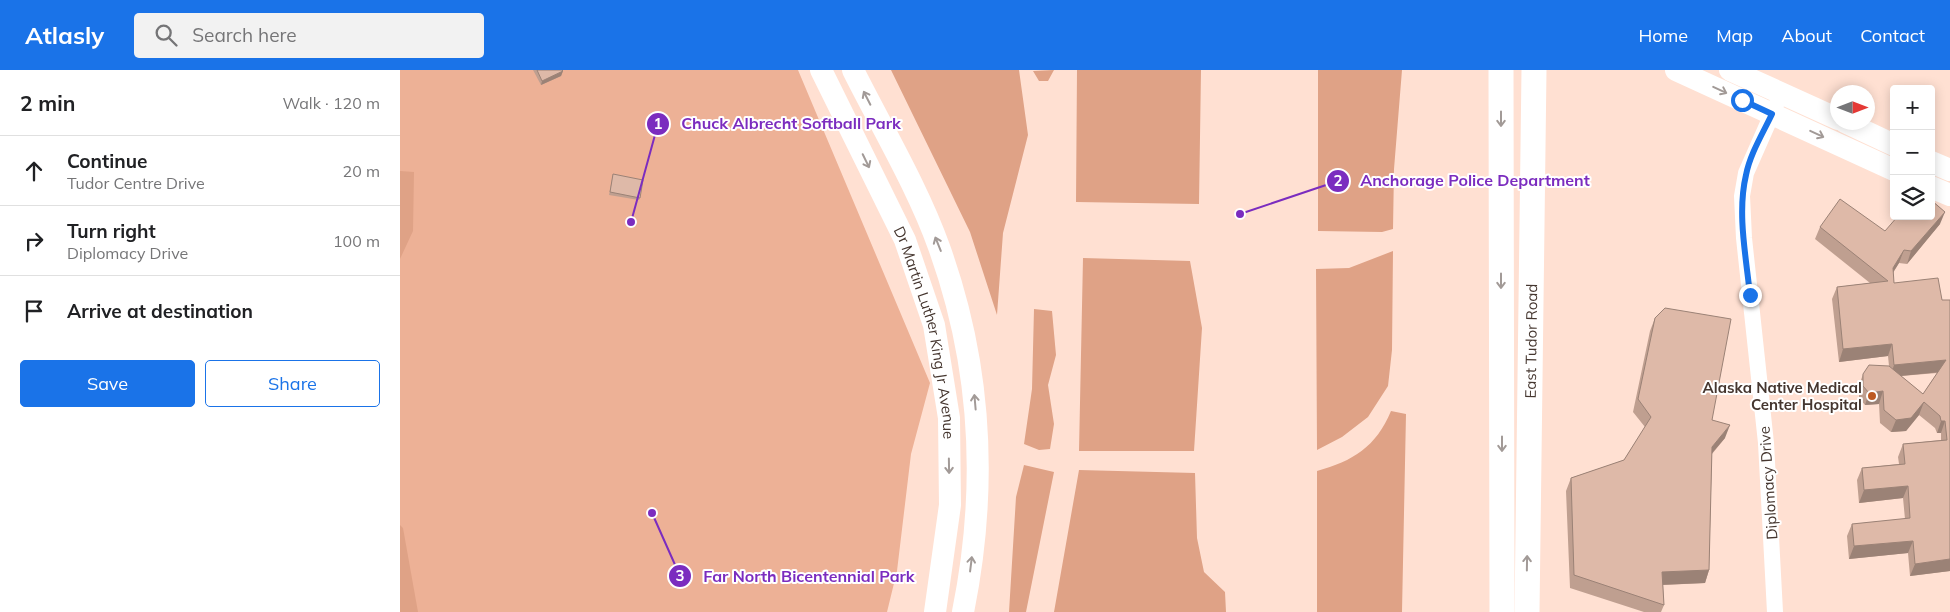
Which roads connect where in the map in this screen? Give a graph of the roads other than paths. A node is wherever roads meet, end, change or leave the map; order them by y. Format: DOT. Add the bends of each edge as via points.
graph roads {
  1 [pos="821,70"];
  2 [pos="853,70"];
  3 [pos="1501,70"];
  4 [pos="1534,70"];
  5 [pos="1676,70"];
  6 [pos="1730,70"];
  7 [pos="1781,93"];
  8 [pos="1772,114"];
  9 [pos="1830,115"];
  10 [pos="1862,130"];
  11 [pos="1890,143"];
  12 [pos="1935,164"];
  13 [pos="1890,168"];
  14 [pos="1950,170"];
  15 [pos="1935,189"];
  16 [pos="1950,195"];
  17 [pos="935,612"];
  18 [pos="963,612"];
  19 [pos="1502,612"];
  20 [pos="1527,612"];
  21 [pos="1775,612"];
  1 -- 17 [label="street, Dr Martin Luther King Jr Avenue, one-way" via="906,240 934,325 949,418 950,505"];
  18 -- 2 [label="street, Dr Martin Luther King Jr Avenue, one-way" via="978,497 979,449 971,366 959,311 939,246"];
  3 -- 19 [label="main road, East Tudor Road, one-way"];
  20 -- 4 [label="main road, East Tudor Road, one-way"];
  5 -- 8 [label="street, one-way"];
  6 -- 7 [label="street"];
  7 -- 8 [label="street, Diplomacy Drive"];
  7 -- 9 [label="street"];
  8 -- 13 [label="street, one-way"];
  8 -- 21 [label="street, Diplomacy Drive" via="1746,173 1742,196 1766,443"];
  10 -- 11 [label="street"];
  12 -- 14 [label="street"];
  15 -- 16 [label="street"];
}
